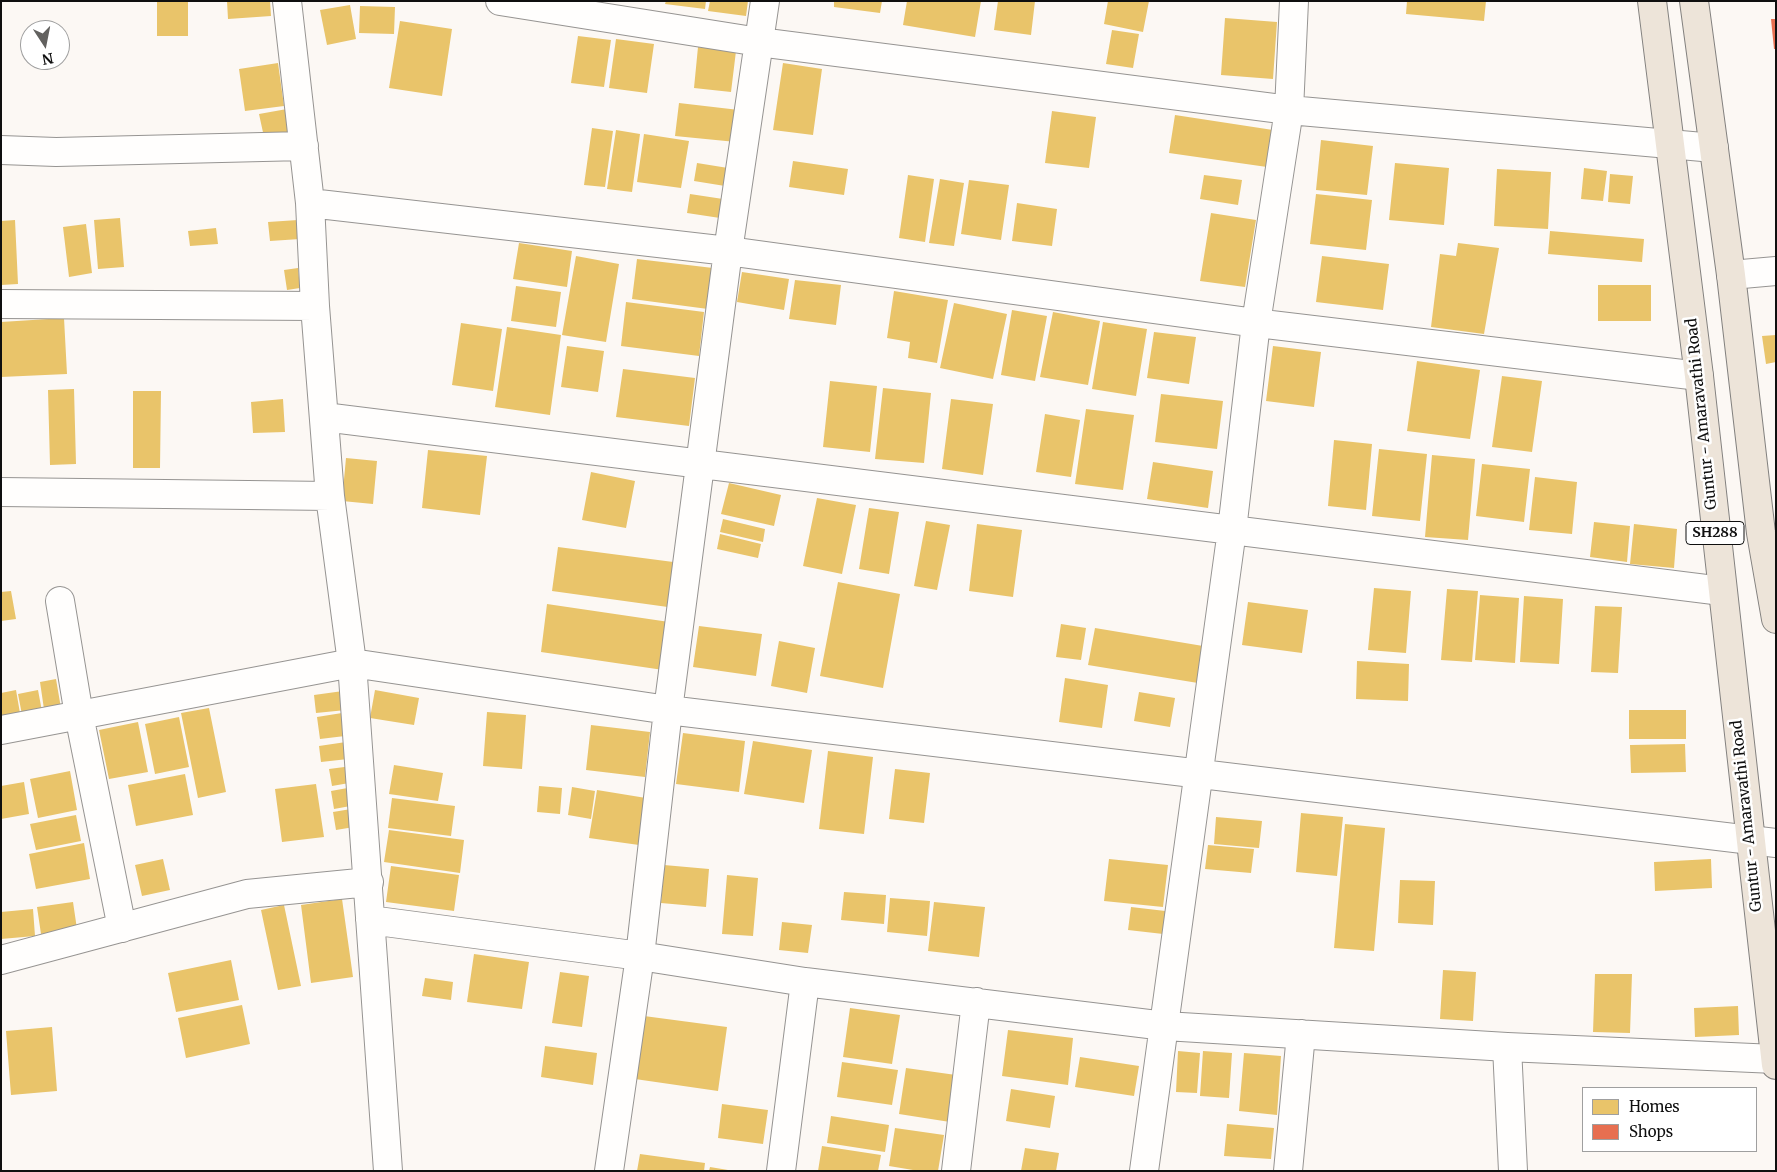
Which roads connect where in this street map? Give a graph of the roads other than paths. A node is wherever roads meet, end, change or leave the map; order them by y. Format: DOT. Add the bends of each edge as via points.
graph roads {
  1 [pos="287,1"];
  2 [pos="500,1"];
  3 [pos="765,1"];
  4 [pos="1294,1"];
  5 [pos="1652,1"];
  6 [pos="1694,1"];
  7 [pos="758,42"];
  8 [pos="1289,110"];
  9 [pos="1670,143"];
  10 [pos="304,146"];
  11 [pos="1714,148"];
  12 [pos="1,150"];
  13 [pos="310,203"];
  14 [pos="728,251"];
  15 [pos="1776,271"];
  16 [pos="1731,275"];
  17 [pos="1,304"];
  18 [pos="315,306"];
  19 [pos="1256,323"];
  20 [pos="1699,376"];
  21 [pos="324,417"];
  22 [pos="701,462"];
  23 [pos="1,492"];
  24 [pos="330,496"];
  25 [pos="1232,530"];
  26 [pos="1722,591"];
  27 [pos="60,601"];
  28 [pos="1776,619"];
  29 [pos="352,662"];
  30 [pos="668,710"];
  31 [pos="79,715"];
  32 [pos="1,730"];
  33 [pos="1198,775"];
  34 [pos="1763,842"];
  35 [pos="369,882"];
  36 [pos="370,920"];
  37 [pos="122,928"];
  38 [pos="640,956"];
  39 [pos="1,960"];
  40 [pos="806,982"];
  41 [pos="976,1002"];
  42 [pos="1165,1026"];
  43 [pos="1301,1034"];
  44 [pos="1507,1047"];
  45 [pos="1775,1062"];
  46 [pos="388,1171"];
  47 [pos="609,1171"];
  48 [pos="781,1171"];
  49 [pos="956,1171"];
  50 [pos="1144,1171"];
  51 [pos="1288,1171"];
  52 [pos="1513,1171"];
  1 -- 10 [label="street"];
  2 -- 7 [label="street"];
  3 -- 7 [label="street"];
  4 -- 8 [label="street"];
  5 -- 9 [label="main road, Guntur - Amaravathi Road / SH288"];
  6 -- 11 [label="main road, SH288"];
  7 -- 8 [label="street"];
  7 -- 14 [label="street"];
  8 -- 9 [label="street"];
  8 -- 19 [label="street"];
  9 -- 11 [label="street"];
  9 -- 20 [label="main road, Guntur - Amaravathi Road / SH288"];
  10 -- 12 [label="street" via="56,152"];
  10 -- 13 [label="street"];
  11 -- 16 [label="main road, SH288"];
  13 -- 14 [label="street"];
  13 -- 18 [label="street"];
  14 -- 19 [label="street"];
  14 -- 22 [label="street"];
  15 -- 16 [label="street"];
  16 -- 28 [label="main road, SH288" via="1761,533"];
  17 -- 18 [label="street"];
  18 -- 21 [label="street"];
  19 -- 20 [label="street"];
  19 -- 25 [label="street"];
  20 -- 26 [label="main road, Guntur - Amaravathi Road / SH288"];
  21 -- 22 [label="street"];
  21 -- 24 [label="street"];
  22 -- 25 [label="street"];
  22 -- 30 [label="street"];
  23 -- 24 [label="street"];
  24 -- 29 [label="street"];
  25 -- 26 [label="street"];
  25 -- 33 [label="street"];
  26 -- 34 [label="main road, Guntur - Amaravathi Road / SH288"];
  27 -- 31 [label="street"];
  29 -- 30 [label="street"];
  29 -- 31 [label="street"];
  29 -- 35 [label="street"];
  30 -- 33 [label="street"];
  30 -- 38 [label="street"];
  31 -- 32 [label="street"];
  31 -- 37 [label="street"];
  33 -- 34 [label="street"];
  33 -- 42 [label="street"];
  34 -- 45 [label="main road, Guntur - Amaravathi Road / SH288"];
  35 -- 36 [label="street"];
  35 -- 37 [label="street" via="246,894"];
  36 -- 38 [label="street"];
  36 -- 46 [label="street"];
  37 -- 39 [label="street"];
  38 -- 40 [label="street"];
  38 -- 47 [label="street"];
  40 -- 41 [label="street"];
  40 -- 48 [label="street"];
  41 -- 42 [label="street"];
  41 -- 49 [label="street"];
  42 -- 43 [label="street"];
  42 -- 50 [label="street"];
  43 -- 44 [label="street"];
  43 -- 51 [label="street"];
  44 -- 45 [label="street"];
  44 -- 52 [label="street"];
}
